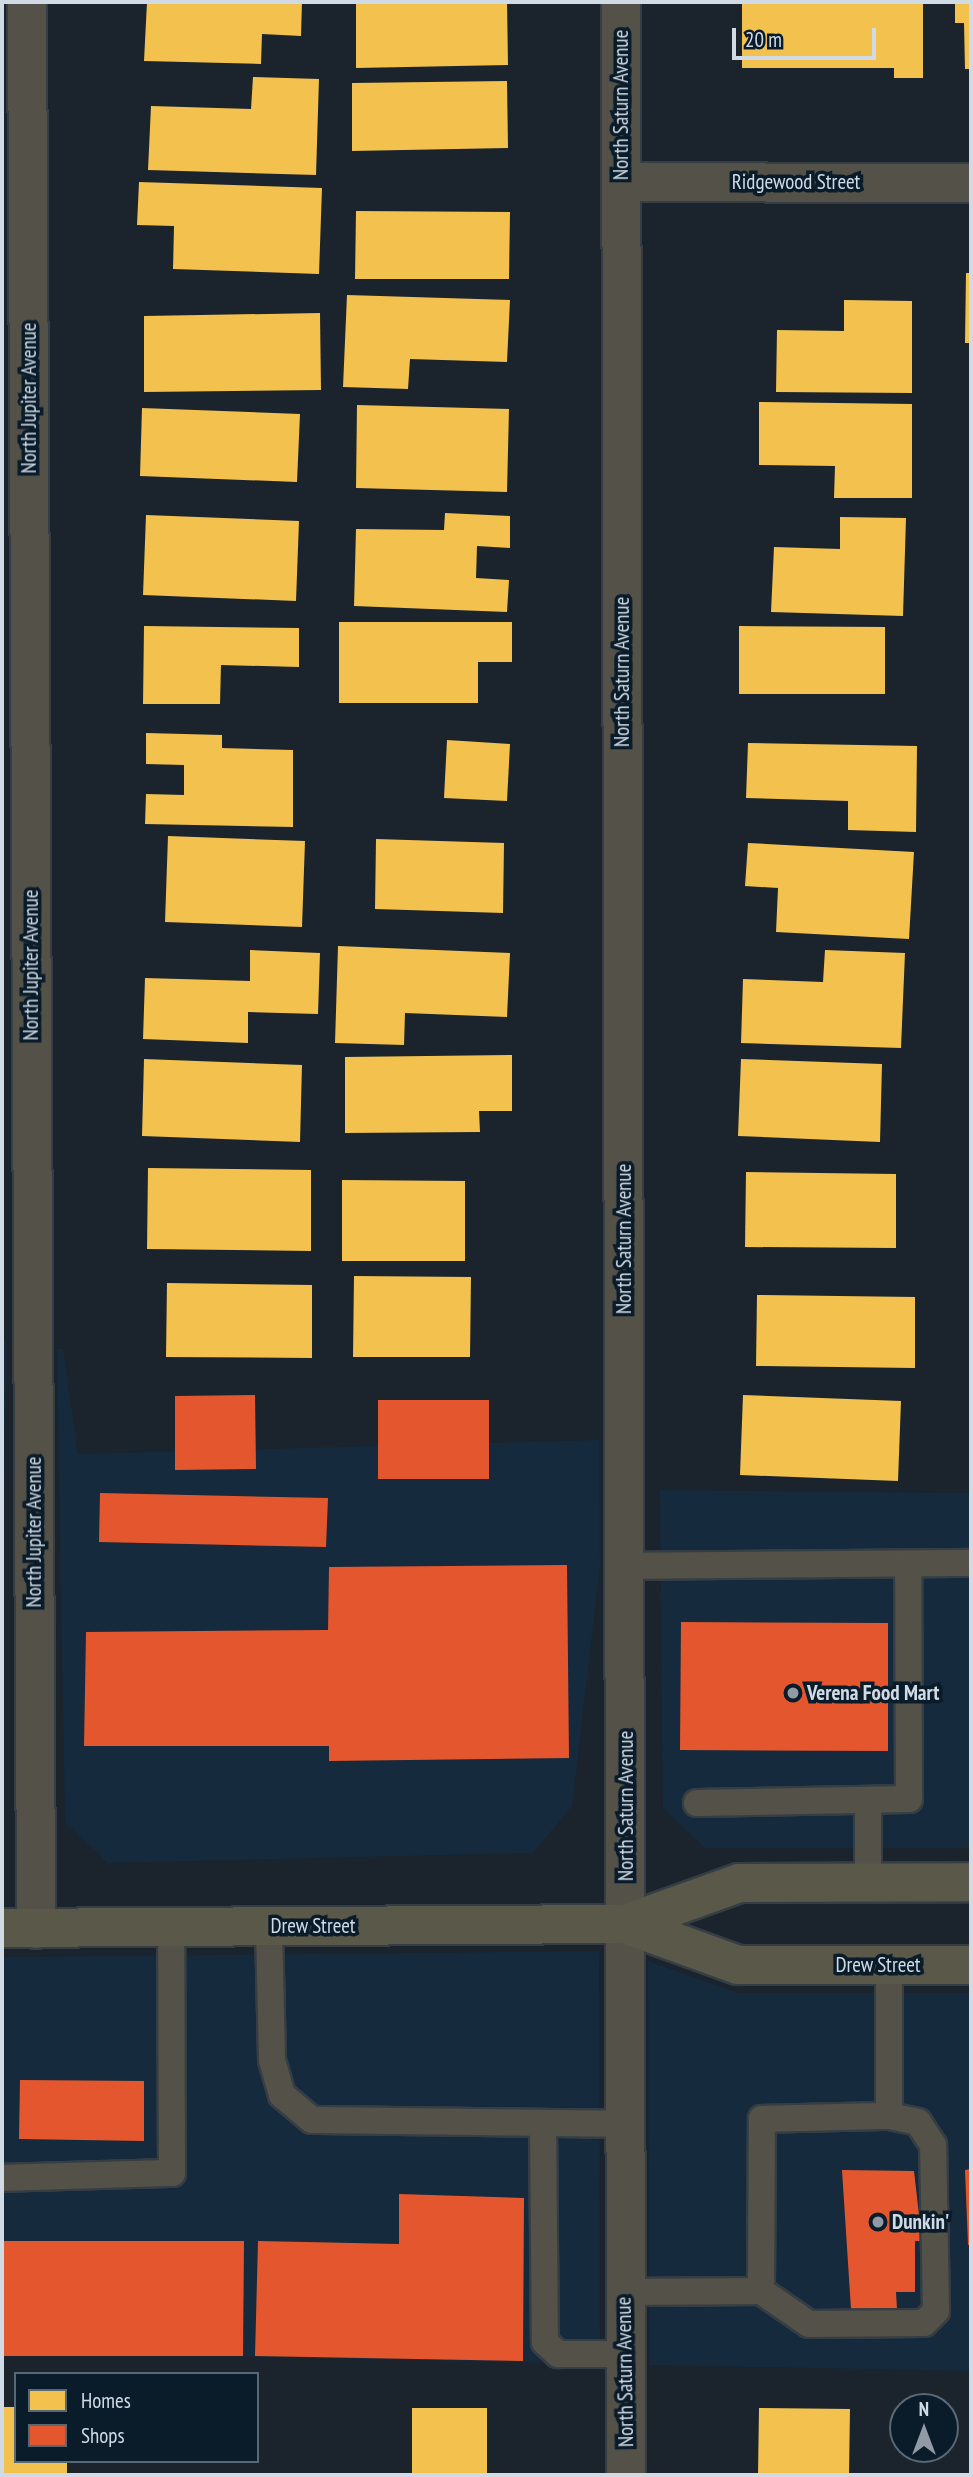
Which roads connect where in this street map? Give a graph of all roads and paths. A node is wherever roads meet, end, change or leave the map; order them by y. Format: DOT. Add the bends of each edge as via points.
graph roads {
  1 [pos="27,2"];
  2 [pos="621,2"];
  3 [pos="621,181"];
  4 [pos="971,183"];
  5 [pos="971,1563"];
  6 [pos="908,1564"];
  7 [pos="625,1566"];
  8 [pos="868,1802"];
  9 [pos="697,1803"];
  10 [pos="868,1882"];
  11 [pos="971,1882"];
  12 [pos="625,1924"];
  13 [pos="269,1927"];
  14 [pos="171,1928"];
  15 [pos="19,1929"];
  16 [pos="889,1965"];
  17 [pos="971,1965"];
  18 [pos="889,2116"];
  19 [pos="543,2123"];
  20 [pos="621,2124"];
  21 [pos="2,2178"];
  22 [pos="761,2291"];
  23 [pos="623,2292"];
  24 [pos="625,2354"];
  25 [pos="626,2475"];
  1 -- 15 [label="street, North Jupiter Avenue"];
  2 -- 3 [label="street, North Saturn Avenue"];
  3 -- 4 [label="street, Ridgewood Street"];
  3 -- 7 [label="street, North Saturn Avenue"];
  5 -- 6 [label="lane"];
  6 -- 7 [label="lane"];
  6 -- 8 [label="lane" via="911,1793 905,1802"];
  7 -- 12 [label="street, North Saturn Avenue"];
  8 -- 9 [label="lane"];
  8 -- 10 [label="lane"];
  10 -- 11 [label="main road, Drew Street"];
  10 -- 12 [label="main road, Drew Street" via="739,1883"];
  12 -- 13 [label="main road, Drew Street"];
  12 -- 16 [label="main road, Drew Street" via="738,1965"];
  12 -- 20 [label="street, North Saturn Avenue"];
  13 -- 14 [label="main road, Drew Street"];
  13 -- 19 [label="lane" via="272,2060 282,2095 312,2120"];
  14 -- 15 [label="main road, Drew Street"];
  14 -- 21 [label="lane" via="172,2174"];
  16 -- 17 [label="main road, Drew Street"];
  16 -- 18 [label="lane"];
  18 -- 22 [label="lane" via="762,2119"];
  18 -- 22 [label="lane" via="918,2122 933,2145 936,2311 924,2323 809,2324"];
  19 -- 20 [label="lane"];
  19 -- 24 [label="lane" via="545,2342 558,2354"];
  20 -- 23 [label="street, North Saturn Avenue"];
  22 -- 23 [label="lane"];
  23 -- 24 [label="street, North Saturn Avenue"];
  24 -- 25 [label="street, North Saturn Avenue"];
}
